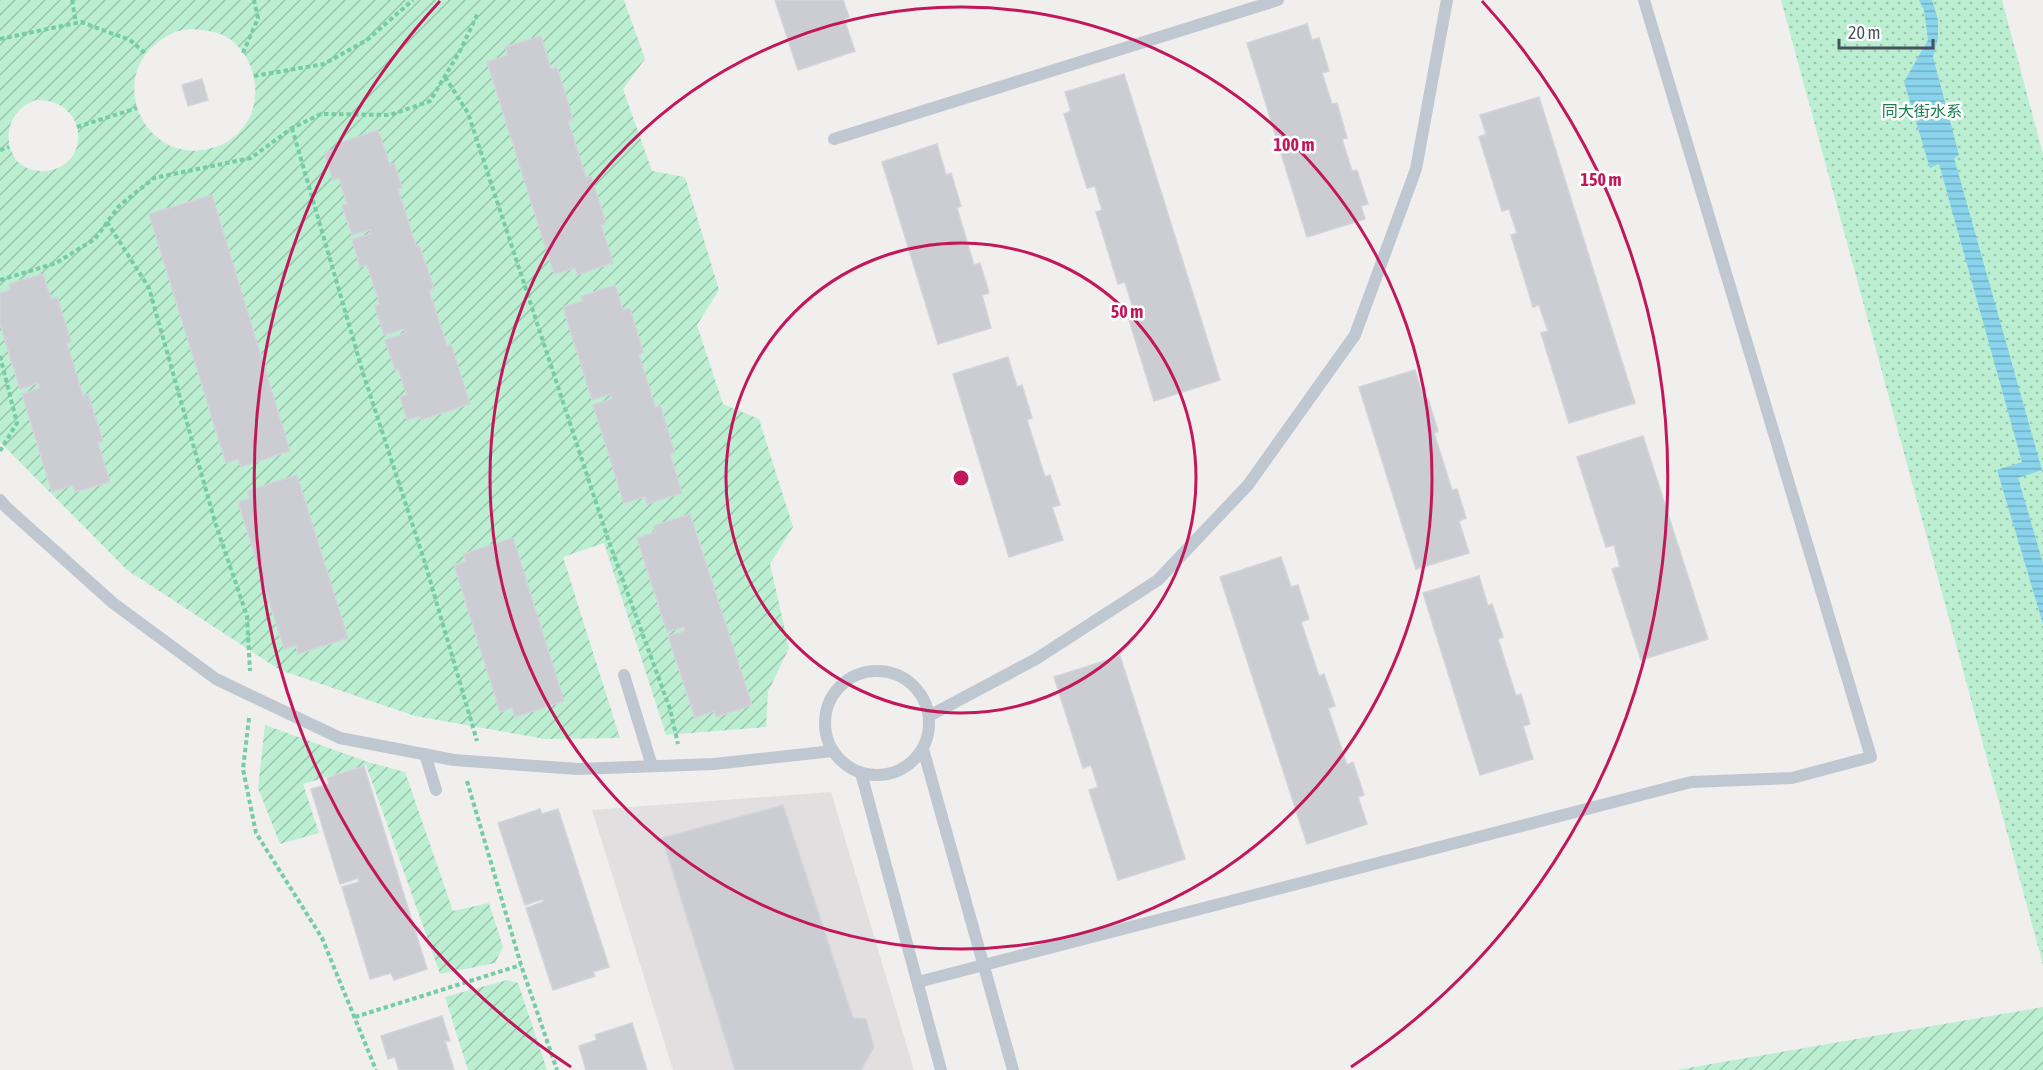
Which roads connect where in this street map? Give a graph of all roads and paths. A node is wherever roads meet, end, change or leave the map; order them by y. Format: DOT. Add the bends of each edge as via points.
graph roads {
  1 [pos="72,0"];
  2 [pos="254,0"];
  3 [pos="413,0"];
  4 [pos="1278,0"];
  5 [pos="1447,0"];
  6 [pos="1644,0"];
  7 [pos="478,13"];
  8 [pos="76,23"];
  9 [pos="0,39"];
  10 [pos="243,53"];
  11 [pos="146,54"];
  12 [pos="254,76"];
  13 [pos="445,77"];
  14 [pos="137,108"];
  15 [pos="77,126"];
  16 [pos="292,128"];
  17 [pos="834,139"];
  18 [pos="9,147"];
  19 [pos="0,150"];
  20 [pos="107,222"];
  21 [pos="0,280"];
  22 [pos="0,356"];
  23 [pos="0,451"];
  24 [pos="0,500"];
  25 [pos="624,675"];
  26 [pos="252,696"];
  27 [pos="929,716"];
  28 [pos="923,749"];
  29 [pos="833,751"];
  30 [pos="425,754"];
  31 [pos="461,761"];
  32 [pos="483,762"];
  33 [pos="682,765"];
  34 [pos="652,766"];
  35 [pos="861,773"];
  36 [pos="436,790"];
  37 [pos="521,965"];
  38 [pos="983,965"];
  39 [pos="918,982"];
  40 [pos="355,1017"];
  41 [pos="376,1070"];
  42 [pos="557,1070"];
  43 [pos="942,1070"];
  44 [pos="1013,1070"];
  1 -- 8 [label="path"];
  2 -- 10 [label="path" via="258,18"];
  3 -- 12 [label="path" via="367,40 324,64"];
  4 -- 17 [label="lane"];
  5 -- 27 [label="lane" via="1416,170 1355,335 1248,485 1158,580 1036,659"];
  6 -- 38 [label="lane" via="1871,757 1792,778 1691,782"];
  7 -- 13 [label="path"];
  8 -- 9 [label="path"];
  8 -- 11 [label="path" via="130,40"];
  13 -- 16 [label="path" via="430,101 390,115 321,114"];
  13 -- 33 [label="path" via="468,113 602,520 670,709"];
  14 -- 15 [label="path"];
  16 -- 20 [label="path" via="251,158 154,178 119,206"];
  16 -- 32 [label="path"];
  18 -- 19 [label="path"];
  20 -- 21 [label="path" via="95,239 56,263"];
  20 -- 26 [label="path" via="148,288 215,522 247,616"];
  22 -- 23 [label="path" via="17,423"];
  24 -- 26 [label="lane" via="114,603 216,679"];
  25 -- 34 [label="lane"];
  26 -- 30 [label="lane" via="340,738"];
  26 -- 40 [label="path" via="243,769 256,833 322,938"];
  27 -- 28 [label="lane" via="929,733"];
  27 -- 29 [label="lane" via="914,685 900,675 867,670 837,688 828,702 824,718"];
  28 -- 35 [label="lane" via="912,763 896,772 879,776"];
  28 -- 38 [label="lane"];
  29 -- 33 [label="lane"];
  29 -- 35 [label="lane" via="845,765"];
  30 -- 31 [label="lane"];
  30 -- 36 [label="lane"];
  31 -- 32 [label="lane"];
  31 -- 37 [label="path"];
  32 -- 34 [label="lane" via="578,769"];
  33 -- 34 [label="lane"];
  35 -- 39 [label="lane"];
  37 -- 40 [label="path"];
  37 -- 42 [label="path"];
  38 -- 39 [label="lane"];
  38 -- 44 [label="lane"];
  39 -- 43 [label="lane"];
  40 -- 41 [label="path"];
}
